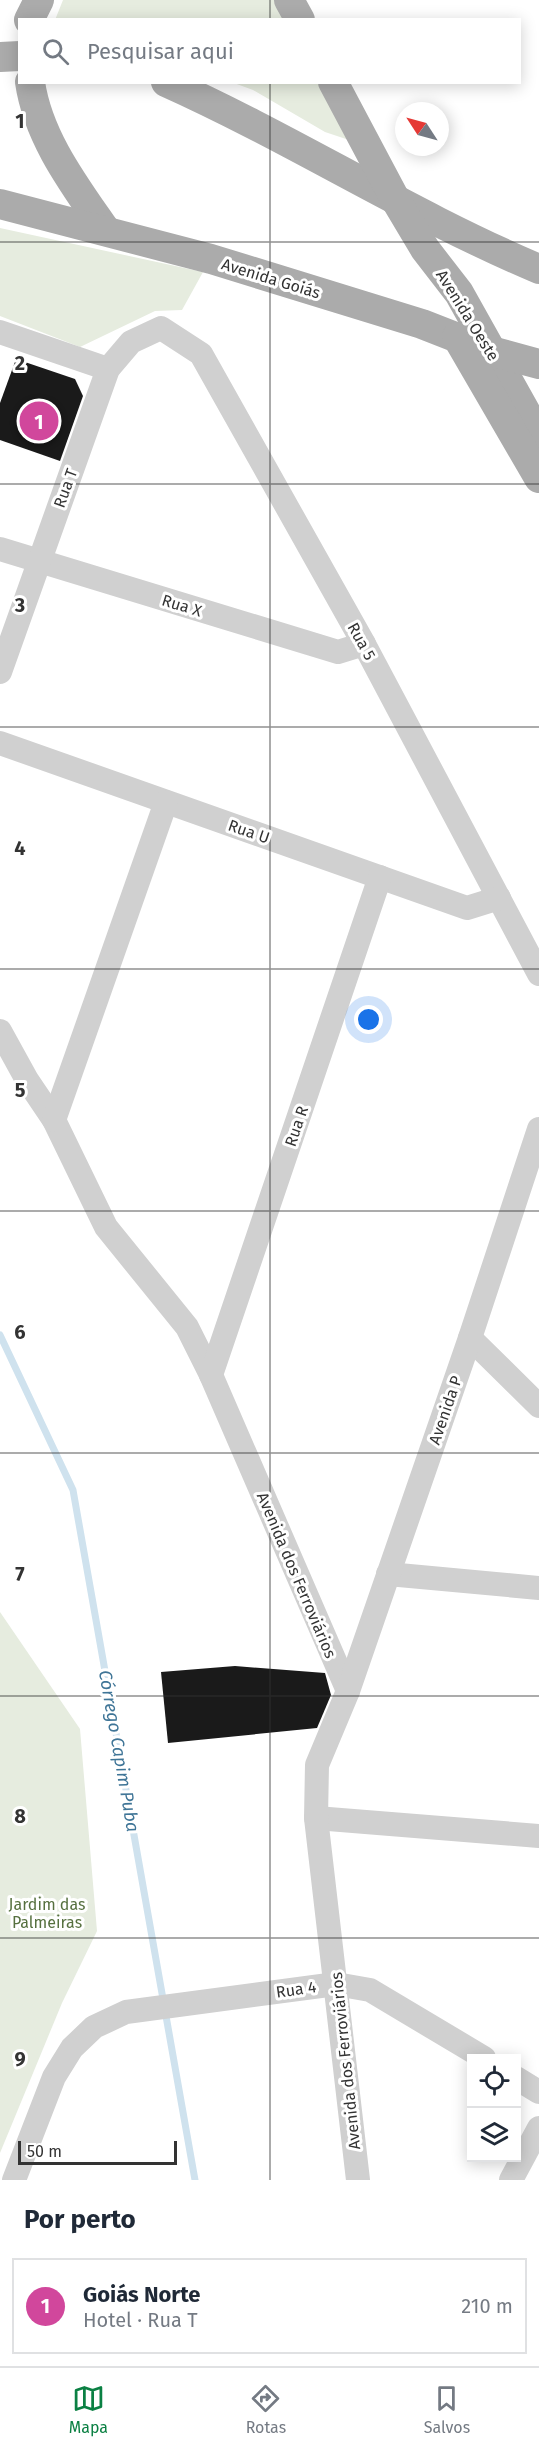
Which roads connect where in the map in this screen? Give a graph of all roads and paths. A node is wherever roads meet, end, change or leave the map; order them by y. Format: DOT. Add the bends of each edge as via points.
graph roads {
  1 [pos="39,0"];
  2 [pos="290,0"];
  3 [pos="30,18"];
  4 [pos="299,18"];
  5 [pos="18,56"];
  6 [pos="0,57"];
  7 [pos="30,84"];
  8 [pos="170,84"];
  9 [pos="334,84"];
  10 [pos="394,197"];
  11 [pos="0,204"];
  12 [pos="106,231"];
  13 [pos="539,269"];
  14 [pos="160,328"];
  15 [pos="0,332"];
  16 [pos="457,337"];
  17 [pos="491,351"];
  18 [pos="539,364"];
  19 [pos="108,369"];
  20 [pos="537,422"];
  21 [pos="539,478"];
  22 [pos="0,549"];
  23 [pos="39,562"];
  24 [pos="364,644"];
  25 [pos="0,672"];
  26 [pos="0,743"];
  27 [pos="166,802"];
  28 [pos="380,877"];
  29 [pos="499,898"];
  30 [pos="539,974"];
  31 [pos="0,1031"];
  32 [pos="54,1120"];
  33 [pos="539,1129"];
  34 [pos="470,1338"];
  35 [pos="211,1375"];
  36 [pos="539,1406"];
  37 [pos="388,1574"];
  38 [pos="539,1588"];
  39 [pos="348,1691"];
  40 [pos="316,1818"];
  41 [pos="539,1836"];
  42 [pos="336,1984"];
  43 [pos="477,2054"];
  44 [pos="521,2081"];
  45 [pos="539,2092"];
  46 [pos="539,2128"];
  47 [pos="14,2180"];
  48 [pos="358,2180"];
  49 [pos="511,2180"];
  1 -- 3 [label="main road"];
  2 -- 4 [label="main road"];
  5 -- 6 [label="main road"];
  7 -- 12 [label="main road" via="34,108 67,175"];
  8 -- 10 [label="main road"];
  9 -- 10 [label="main road, Avenida Oeste"];
  10 -- 13 [label="main road"];
  10 -- 17 [label="main road, Avenida Oeste" via="425,249 459,293"];
  11 -- 12 [label="main road, Avenida Goiás"];
  12 -- 16 [label="main road, Avenida Goiás" via="211,259"];
  14 -- 19 [label="street, Rua T" via="131,342"];
  14 -- 24 [label="street, Rua 5" via="201,354"];
  15 -- 19 [label="street"];
  16 -- 17 [label="main road, Avenida Goiás"];
  16 -- 21 [label="main road, Avenida Oeste"];
  17 -- 18 [label="main road, Avenida Goiás"];
  17 -- 20 [label="main road, Avenida Oeste"];
  19 -- 23 [label="street, Rua T"];
  22 -- 23 [label="street, Rua X"];
  23 -- 24 [label="street, Rua X" via="338,652"];
  23 -- 25 [label="street, Rua T"];
  24 -- 29 [label="street, Rua 5"];
  26 -- 27 [label="street, Rua U"];
  27 -- 28 [label="street, Rua U"];
  27 -- 32 [label="street"];
  28 -- 29 [label="street, Rua U" via="467,908"];
  28 -- 35 [label="street, Rua R"];
  29 -- 30 [label="street, Rua 5"];
  31 -- 32 [label="street, Avenida dos Ferroviários"];
  32 -- 35 [label="street, Avenida dos Ferroviários" via="106,1227 187,1327"];
  33 -- 34 [label="street, Avenida P"];
  34 -- 36 [label="street"];
  34 -- 37 [label="street, Avenida P"];
  35 -- 39 [label="street, Avenida dos Ferroviários"];
  37 -- 38 [label="street"];
  37 -- 39 [label="street, Avenida P"];
  39 -- 40 [label="street, Avenida dos Ferroviários" via="317,1765"];
  40 -- 41 [label="street"];
  40 -- 42 [label="street, Avenida dos Ferroviários"];
  42 -- 43 [label="street, Rua 4" via="370,1990"];
  42 -- 47 [label="street, Rua 4" via="126,2012 94,2027 72,2048 54,2077"];
  42 -- 48 [label="street, Avenida dos Ferroviários"];
  44 -- 45 [label="street"];
  46 -- 49 [label="street"];
}
